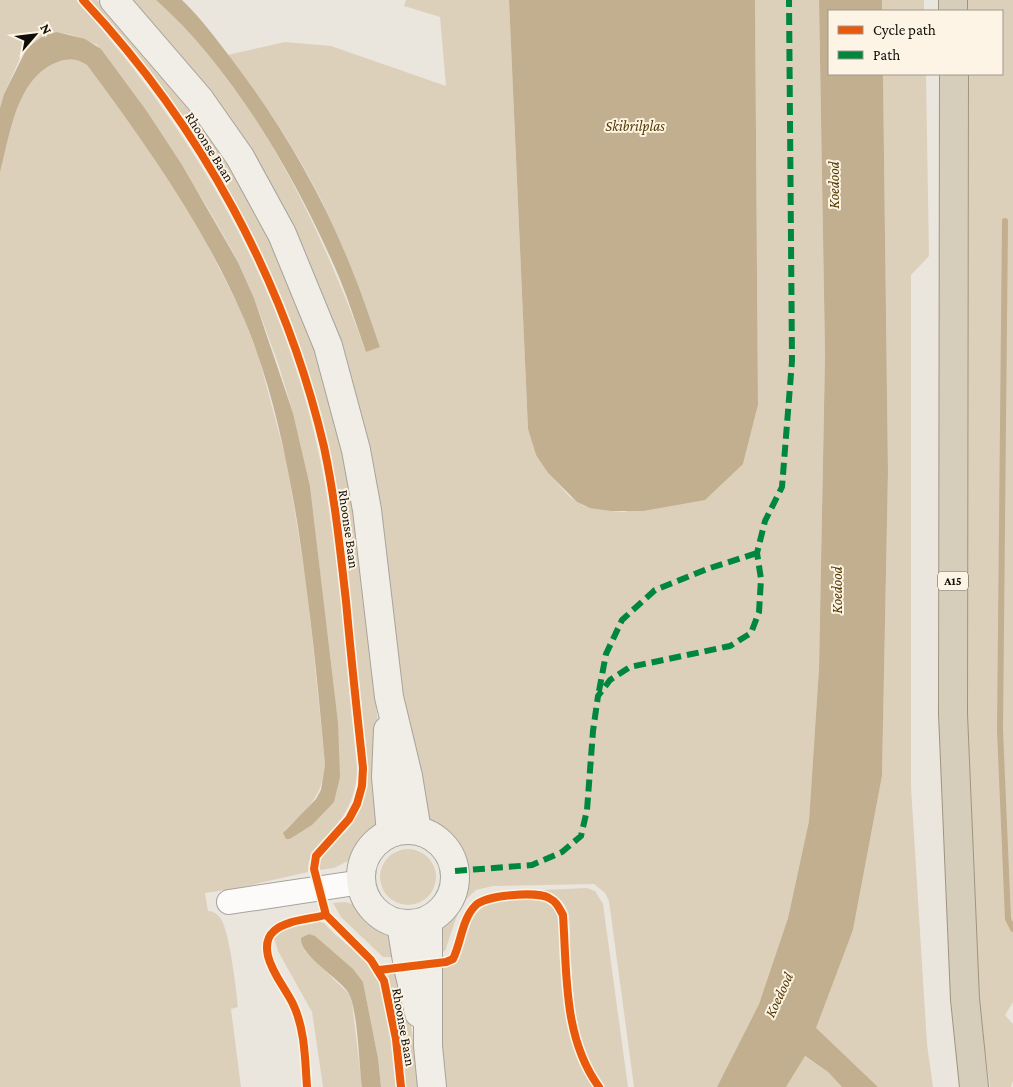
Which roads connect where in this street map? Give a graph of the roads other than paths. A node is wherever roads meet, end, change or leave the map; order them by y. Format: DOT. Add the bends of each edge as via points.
graph roads {
  1 [pos="114,0"];
  2 [pos="954,75"];
  3 [pos="404,832"];
  4 [pos="362,882"];
  5 [pos="229,902"];
  6 [pos="428,920"];
  7 [pos="401,924"];
  8 [pos="428,1046"];
  9 [pos="432,1087"];
  10 [pos="974,1087"];
  1 -- 3 [label="main road, Rhoonse Baan" via="200,100 240,157 282,234 328,346 356,450 367,510 389,697 386,776"];
  2 -- 10 [label="highway, A15" via="952,714 965,1000"];
  3 -- 4 [label="main road" via="380,839 368,853"];
  3 -- 6 [label="main road" via="431,836 443,845 455,871 455,886 450,900"];
  4 -- 5 [label="street"];
  4 -- 7 [label="main road" via="374,910"];
  6 -- 7 [label="main road"];
  6 -- 8 [label="main road, Rhoonse Baan"];
  7 -- 8 [label="main road, Rhoonse Baan"];
  8 -- 9 [label="main road, Rhoonse Baan"];
}
